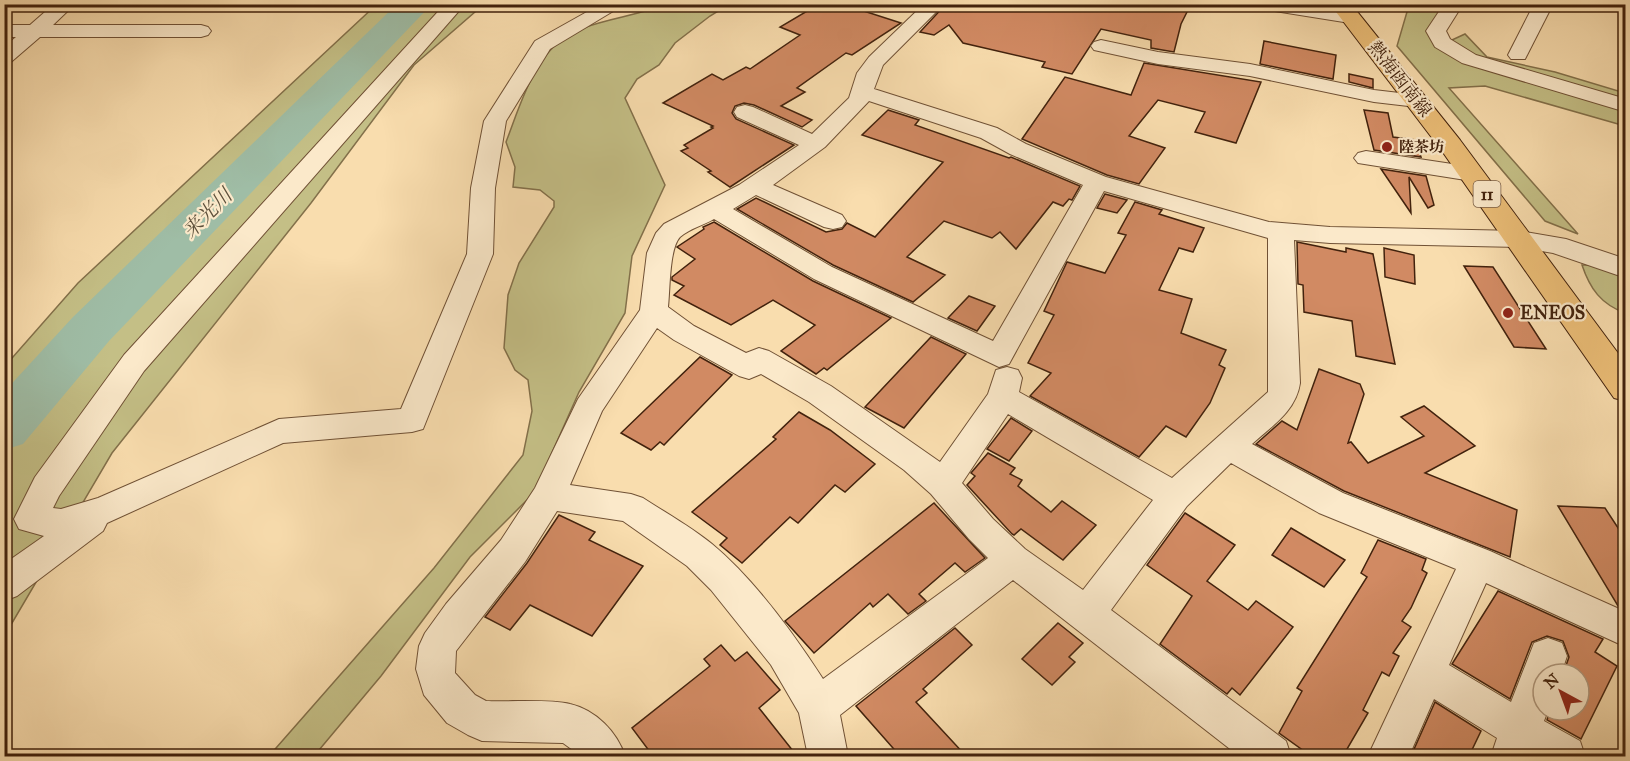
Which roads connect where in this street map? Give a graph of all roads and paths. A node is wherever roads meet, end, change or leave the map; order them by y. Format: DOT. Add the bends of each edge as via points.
graph roads {
  1 [pos="66,4"];
  2 [pos="456,4"];
  3 [pos="616,4"];
  4 [pos="935,4"];
  5 [pos="1269,4"];
  6 [pos="1454,4"];
  7 [pos="1544,4"];
  8 [pos="1345,11"];
  9 [pos="4,31"];
  10 [pos="36,31"];
  11 [pos="201,31"];
  12 [pos="1101,46"];
  13 [pos="1518,55"];
  14 [pos="4,58"];
  15 [pos="865,93"];
  16 [pos="1417,101"];
  17 [pos="1626,106"];
  18 [pos="745,112"];
  19 [pos="814,143"];
  20 [pos="1366,158"];
  21 [pos="1472,174"];
  22 [pos="1097,182"];
  23 [pos="756,186"];
  24 [pos="715,209"];
  25 [pos="833,221"];
  26 [pos="1281,232"];
  27 [pos="1519,239"];
  28 [pos="1626,269"];
  29 [pos="654,310"];
  30 [pos="999,356"];
  31 [pos="1626,389"];
  32 [pos="1003,397"];
  33 [pos="1228,446"];
  34 [pos="944,484"];
  35 [pos="548,496"];
  36 [pos="1175,496"];
  37 [pos="107,509"];
  38 [pos="1013,560"];
  39 [pos="1477,562"];
  40 [pos="4,585"];
  41 [pos="1087,614"];
  42 [pos="1626,630"];
  43 [pos="1548,656"];
  44 [pos="1428,674"];
  45 [pos="818,707"];
  46 [pos="1516,743"];
  47 [pos="605,756"];
  48 [pos="828,756"];
  49 [pos="1271,756"];
  50 [pos="1388,756"];
  51 [pos="1565,756"];
  1 -- 10 [label="street"];
  2 -- 37 [label="street" via="134,363 47,487 31,519 61,524"];
  3 -- 37 [label="street" via="542,45 495,121 483,188 480,254 412,420 279,431"];
  4 -- 15 [label="street" via="869,71"];
  5 -- 8 [label="street"];
  6 -- 17 [label="street" via="1436,31 1442,43 1458,54"];
  7 -- 13 [label="street"];
  8 -- 16 [label="main road, 熱海函南線 / 11"];
  9 -- 10 [label="street"];
  10 -- 11 [label="street"];
  10 -- 14 [label="street"];
  12 -- 16 [label="street"];
  15 -- 19 [label="street"];
  15 -- 22 [label="street" via="989,133 1017,149"];
  16 -- 21 [label="main road, 熱海函南線 / 11"];
  18 -- 19 [label="street"];
  19 -- 23 [label="street"];
  20 -- 21 [label="street"];
  21 -- 27 [label="main road, 熱海函南線 / 11"];
  22 -- 26 [label="street"];
  22 -- 30 [label="street"];
  23 -- 24 [label="street"];
  23 -- 25 [label="street"];
  24 -- 29 [label="street" via="665,238"];
  24 -- 30 [label="street" via="823,273"];
  26 -- 27 [label="street"];
  26 -- 33 [label="street" via="1283,396"];
  27 -- 28 [label="street" via="1557,245"];
  27 -- 31 [label="main road, 熱海函南線 / 11"];
  29 -- 34 [label="street" via="713,351 749,368 759,359 820,394"];
  29 -- 35 [label="street" via="589,407"];
  30 -- 32 [label="street" via="1006,368"];
  32 -- 34 [label="street"];
  32 -- 36 [label="street"];
  33 -- 36 [label="street"];
  33 -- 39 [label="street" via="1331,503"];
  34 -- 38 [label="street"];
  35 -- 45 [label="street" via="631,508 699,555 784,652"];
  35 -- 47 [label="street" via="513,551 438,646 435,669 438,682 461,709 482,722 569,723 592,738"];
  36 -- 41 [label="street"];
  37 -- 40 [label="street"];
  38 -- 41 [label="street"];
  38 -- 45 [label="street"];
  39 -- 42 [label="street"];
  39 -- 44 [label="street"];
  41 -- 49 [label="street"];
  43 -- 46 [label="street"];
  44 -- 46 [label="street"];
  44 -- 50 [label="street"];
  45 -- 48 [label="street"];
  46 -- 51 [label="street"];
}
